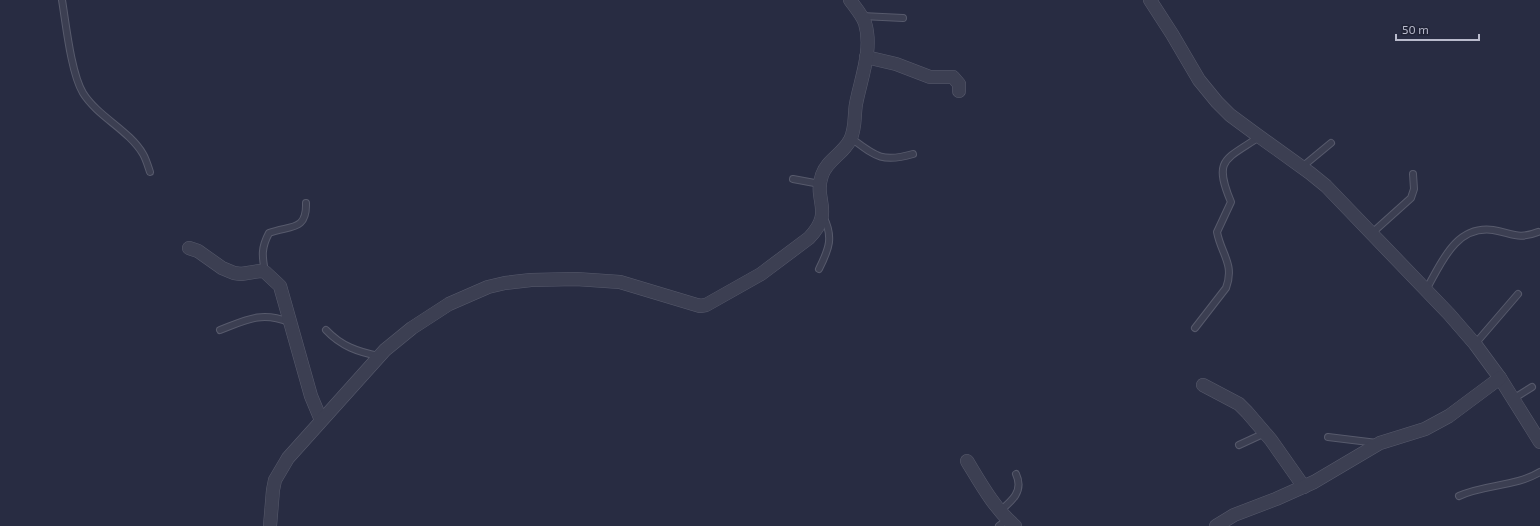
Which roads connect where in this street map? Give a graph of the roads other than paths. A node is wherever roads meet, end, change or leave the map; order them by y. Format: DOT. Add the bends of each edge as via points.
graph roads {
  1 [pos="62,0"];
  2 [pos="850,0"];
  3 [pos="1150,0"];
  4 [pos="861,15"];
  5 [pos="903,18"];
  6 [pos="866,57"];
  7 [pos="959,91"];
  8 [pos="1259,137"];
  9 [pos="851,138"];
  10 [pos="1331,143"];
  11 [pos="913,154"];
  12 [pos="1302,167"];
  13 [pos="150,172"];
  14 [pos="1413,174"];
  15 [pos="793,179"];
  16 [pos="820,184"];
  17 [pos="306,203"];
  18 [pos="823,216"];
  19 [pos="1538,232"];
  20 [pos="1372,233"];
  21 [pos="189,248"];
  22 [pos="819,268"];
  23 [pos="265,272"];
  24 [pos="1426,290"];
  25 [pos="1518,294"];
  26 [pos="290,322"];
  27 [pos="1195,328"];
  28 [pos="220,330"];
  29 [pos="326,330"];
  30 [pos="1475,344"];
  31 [pos="379,356"];
  32 [pos="1500,378"];
  33 [pos="1203,385"];
  34 [pos="1532,388"];
  35 [pos="1513,399"];
  36 [pos="320,420"];
  37 [pos="1265,433"];
  38 [pos="1539,436"];
  39 [pos="1328,437"];
  40 [pos="1380,443"];
  41 [pos="1239,445"];
  42 [pos="967,460"];
  43 [pos="1540,472"];
  44 [pos="1016,474"];
  45 [pos="1304,487"];
  46 [pos="1459,496"];
  47 [pos="1005,521"];
  48 [pos="270,526"];
  49 [pos="1216,526"];
  1 -- 13 [label="lane" via="75,71 83,93 133,142 143,154"];
  2 -- 4 [label="street"];
  3 -- 8 [label="street" via="1207,90 1230,115"];
  4 -- 5 [label="lane"];
  4 -- 6 [label="street" via="867,34"];
  6 -- 7 [label="street" via="896,64 930,77 953,77 959,84"];
  6 -- 9 [label="street"];
  8 -- 12 [label="street"];
  8 -- 27 [label="lane" via="1223,164 1222,174 1231,202 1217,232 1230,270 1229,280 1226,288"];
  9 -- 11 [label="lane" via="876,156 887,159"];
  9 -- 16 [label="street" via="841,152 830,161"];
  10 -- 12 [label="lane"];
  12 -- 20 [label="street" via="1326,186"];
  14 -- 20 [label="lane" via="1414,189 1411,198"];
  15 -- 16 [label="lane"];
  16 -- 18 [label="street"];
  17 -- 23 [label="lane" via="307,214 301,224 269,233 263,243"];
  18 -- 22 [label="lane" via="830,234 829,245"];
  18 -- 31 [label="street" via="816,231 792,252 761,274 706,306 620,282 603,280 531,280 505,283 474,292 433,313 399,337"];
  19 -- 24 [label="lane" via="1518,236 1485,230 1465,235 1450,247"];
  20 -- 24 [label="street"];
  21 -- 23 [label="street" via="234,273"];
  23 -- 26 [label="street" via="280,286"];
  24 -- 30 [label="street"];
  25 -- 30 [label="lane"];
  26 -- 28 [label="lane" via="267,316 249,319"];
  26 -- 36 [label="street"];
  29 -- 31 [label="lane" via="348,347 361,353"];
  30 -- 32 [label="street"];
  31 -- 36 [label="street"];
  32 -- 35 [label="street"];
  32 -- 40 [label="street" via="1443,419 1424,429"];
  33 -- 37 [label="street" via="1239,404"];
  34 -- 35 [label="lane"];
  35 -- 38 [label="street"];
  36 -- 48 [label="street" via="288,458 275,480"];
  37 -- 41 [label="lane"];
  37 -- 45 [label="street"];
  39 -- 40 [label="lane"];
  40 -- 45 [label="street"];
  42 -- 47 [label="street"];
  43 -- 46 [label="lane" via="1521,481 1479,488"];
  44 -- 47 [label="lane" via="1020,481 1018,492"];
  45 -- 49 [label="street" via="1234,514"];
}
